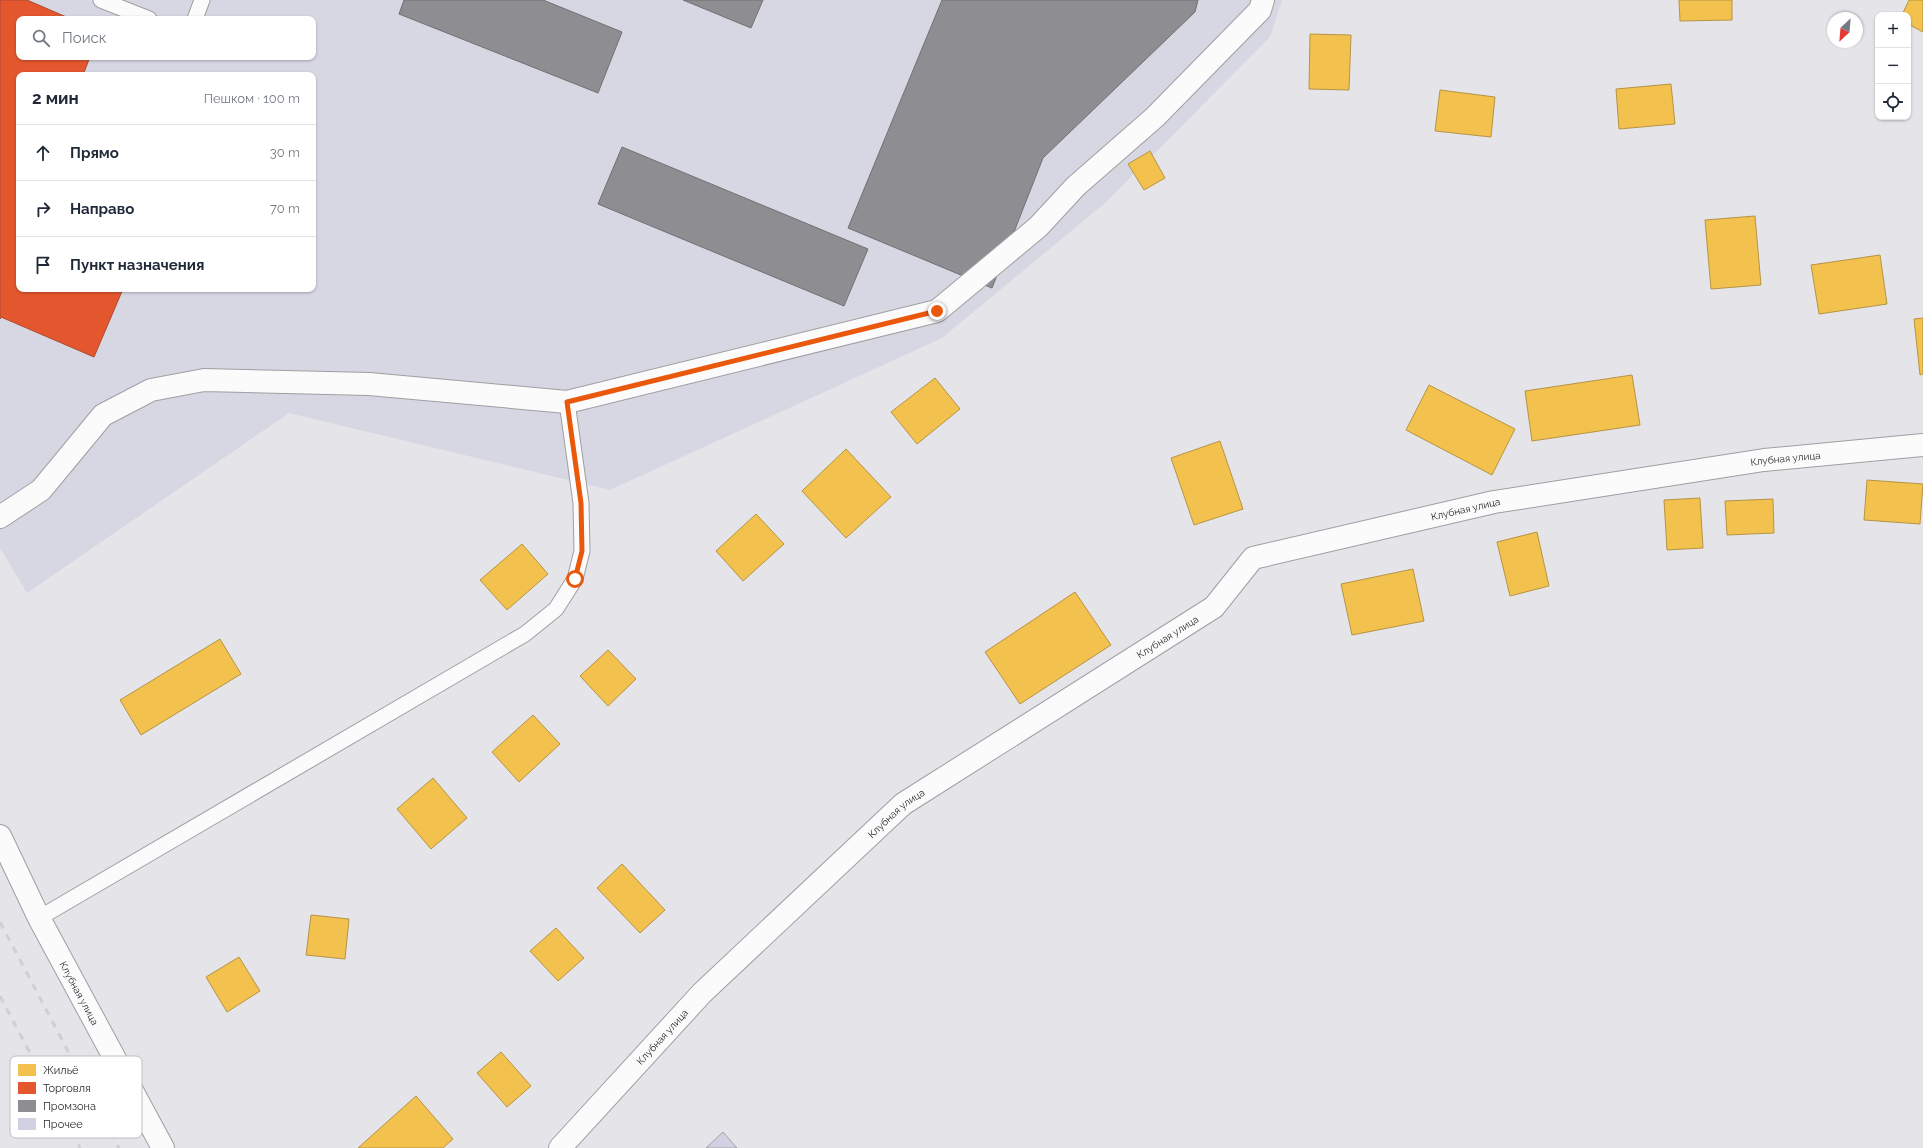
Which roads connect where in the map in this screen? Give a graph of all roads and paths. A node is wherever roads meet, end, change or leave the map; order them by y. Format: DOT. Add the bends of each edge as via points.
graph roads {
  1 [pos="101,0"];
  2 [pos="202,0"];
  3 [pos="1263,0"];
  4 [pos="141,16"];
  5 [pos="196,16"];
  6 [pos="567,402"];
  7 [pos="1923,445"];
  8 [pos="0,517"];
  9 [pos="0,836"];
  10 [pos="39,918"];
  11 [pos="113,1056"];
  12 [pos="142,1109"];
  13 [pos="163,1148"];
  14 [pos="560,1148"];
  1 -- 4 [label="lane"];
  2 -- 5 [label="lane"];
  3 -- 6 [label="street" via="1260,10 1155,117 1076,186 1038,228 937,311"];
  6 -- 8 [label="street" via="369,384 204,380 151,390 103,415 41,490"];
  6 -- 10 [label="lane" via="581,503 582,551 575,579 556,609 525,634"];
  7 -- 14 [label="street, Клубная улица" via="1764,460 1494,502 1253,558 1214,607 903,804 702,993"];
  9 -- 10 [label="street, Клубная улица"];
  10 -- 11 [label="street, Клубная улица"];
  12 -- 13 [label="street, Клубная улица"];
}
